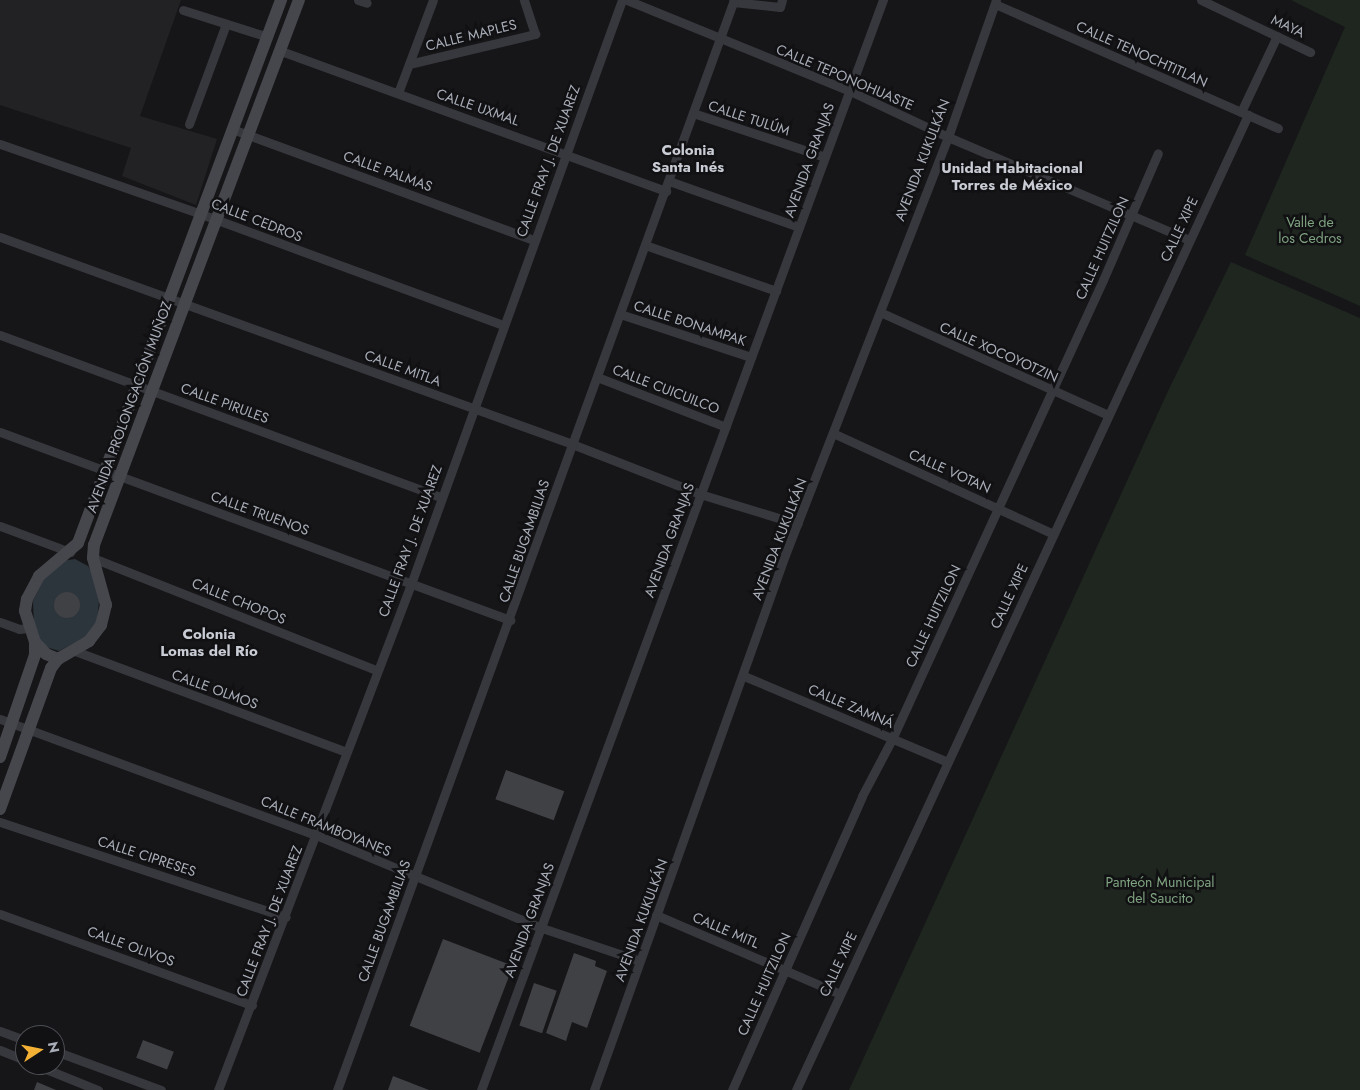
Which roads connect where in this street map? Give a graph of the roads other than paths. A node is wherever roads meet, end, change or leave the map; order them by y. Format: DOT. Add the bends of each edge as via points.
graph roads {
  1 [pos="281,0"];
  2 [pos="299,0"];
  3 [pos="433,0"];
  4 [pos="524,0"];
  5 [pos="622,0"];
  6 [pos="626,0"];
  7 [pos="782,0"];
  8 [pos="883,0"];
  9 [pos="1201,0"];
  10 [pos="734,1"];
  11 [pos="995,2"];
  12 [pos="183,10"];
  13 [pos="226,24"];
  14 [pos="1277,36"];
  15 [pos="268,37"];
  16 [pos="720,39"];
  17 [pos="281,51"];
  18 [pos="1310,52"];
  19 [pos="409,64"];
  20 [pos="850,91"];
  21 [pos="398,93"];
  22 [pos="1244,113"];
  23 [pos="693,114"];
  24 [pos="189,124"];
  25 [pos="1278,128"];
  26 [pos="232,129"];
  27 [pos="249,135"];
  28 [pos="948,138"];
  29 [pos="0,144"];
  30 [pos="565,152"];
  31 [pos="1158,153"];
  32 [pos="825,157"];
  33 [pos="669,181"];
  34 [pos="666,191"];
  35 [pos="201,214"];
  36 [pos="1132,215"];
  37 [pos="218,220"];
  38 [pos="799,227"];
  39 [pos="0,237"];
  40 [pos="534,240"];
  41 [pos="1189,240"];
  42 [pos="645,245"];
  43 [pos="776,291"];
  44 [pos="176,301"];
  45 [pos="880,312"];
  46 [pos="620,314"];
  47 [pos="502,326"];
  48 [pos="0,335"];
  49 [pos="751,357"];
  50 [pos="597,377"];
  51 [pos="138,386"];
  52 [pos="151,391"];
  53 [pos="1052,391"];
  54 [pos="472,408"];
  55 [pos="1108,415"];
  56 [pos="726,427"];
  57 [pos="0,432"];
  58 [pos="835,434"];
  59 [pos="572,444"];
  60 [pos="106,472"];
  61 [pos="120,476"];
  62 [pos="700,494"];
  63 [pos="441,496"];
  64 [pos="998,508"];
  65 [pos="798,524"];
  66 [pos="0,526"];
  67 [pos="1053,534"];
  68 [pos="70,552"];
  69 [pos="93,558"];
  70 [pos="411,584"];
  71 [pos="510,620"];
  72 [pos="0,622"];
  73 [pos="28,628"];
  74 [pos="35,642"];
  75 [pos="75,651"];
  76 [pos="58,659"];
  77 [pos="376,670"];
  78 [pos="744,676"];
  79 [pos="0,719"];
  80 [pos="13,724"];
  81 [pos="29,728"];
  82 [pos="892,739"];
  83 [pos="346,752"];
  84 [pos="0,757"];
  85 [pos="948,762"];
  86 [pos="0,809"];
  87 [pos="0,822"];
  88 [pos="316,835"];
  89 [pos="415,877"];
  90 [pos="0,914"];
  91 [pos="656,915"];
  92 [pos="286,917"];
  93 [pos="542,928"];
  94 [pos="640,961"];
  95 [pos="786,970"];
  96 [pos="840,994"];
  97 [pos="252,1005"];
  98 [pos="0,1031"];
  99 [pos="15,1036"];
  100 [pos="0,1050"];
  101 [pos="65,1055"];
  102 [pos="15,1056"];
  103 [pos="61,1075"];
  104 [pos="98,1090"];
  105 [pos="162,1090"];
  106 [pos="218,1090"];
  107 [pos="337,1090"];
  108 [pos="481,1090"];
  109 [pos="594,1090"];
  110 [pos="732,1090"];
  111 [pos="796,1090"];
  1 -- 15 [label="street, AVENIDA PROLONGACIÓN MUÑOZ"];
  2 -- 17 [label="street, AVENIDA PROLONGACIÓN MUÑOZ"];
  3 -- 19 [label="street"];
  4 -- 19 [label="street, CALLE MAPLES" via="535,34"];
  5 -- 30 [label="street, CALLE FRAY J. DE XUAREZ"];
  6 -- 16 [label="street, CALLE TEPONOHUASTE"];
  7 -- 10 [label="street" via="780,7"];
  8 -- 20 [label="street, AVENIDA GRANJAS"];
  9 -- 14 [label="street, MAYA"];
  10 -- 16 [label="street, CALLE BUGAMBILIAS"];
  11 -- 22 [label="street, CALLE TENOCHTITLAN"];
  11 -- 28 [label="street, AVENIDA KUKULKÁN"];
  12 -- 13 [label="street"];
  13 -- 15 [label="street"];
  13 -- 24 [label="street"];
  14 -- 18 [label="street, MAYA"];
  14 -- 22 [label="street, CALLE XIPE"];
  15 -- 26 [label="street, AVENIDA PROLONGACIÓN MUÑOZ"];
  16 -- 20 [label="street, CALLE TEPONOHUASTE"];
  16 -- 23 [label="street, CALLE BUGAMBILIAS"];
  17 -- 21 [label="street, CALLE UXMAL"];
  17 -- 27 [label="street, AVENIDA PROLONGACIÓN MUÑOZ"];
  19 -- 21 [label="street"];
  20 -- 28 [label="street, CALLE TEPONOHUASTE"];
  20 -- 32 [label="street, AVENIDA GRANJAS"];
  21 -- 30 [label="street, CALLE UXMAL"];
  22 -- 25 [label="street, CALLE TENOCHTITLAN"];
  22 -- 41 [label="street, CALLE XIPE"];
  23 -- 32 [label="street, CALLE TULÚM"];
  23 -- 33 [label="street, CALLE BUGAMBILIAS"];
  26 -- 27 [label="street, CALLE PALMAS"];
  26 -- 35 [label="street, AVENIDA PROLONGACIÓN MUÑOZ"];
  27 -- 37 [label="street, AVENIDA PROLONGACIÓN MUÑOZ"];
  27 -- 40 [label="street, CALLE PALMAS"];
  28 -- 36 [label="street, CALLE TEPONOHUASTE"];
  28 -- 45 [label="street, AVENIDA KUKULKÁN"];
  29 -- 35 [label="street, CALLE CEDROS"];
  30 -- 34 [label="street, CALLE UXMAL"];
  30 -- 40 [label="street, CALLE FRAY J. DE XUAREZ"];
  31 -- 36 [label="street, CALLE HUITZILON"];
  32 -- 38 [label="street, AVENIDA GRANJAS"];
  33 -- 34 [label="street, CALLE BUGAMBILIAS"];
  33 -- 38 [label="street"];
  34 -- 42 [label="street, CALLE BUGAMBILIAS"];
  35 -- 37 [label="street, CALLE CEDROS"];
  35 -- 44 [label="street, AVENIDA PROLONGACIÓN MUÑOZ"];
  36 -- 41 [label="street, CALLE TEPONOHUASTE"];
  36 -- 53 [label="street, CALLE HUITZILON"];
  37 -- 44 [label="street, AVENIDA PROLONGACIÓN MUÑOZ"];
  37 -- 47 [label="street, CALLE CEDROS"];
  38 -- 43 [label="street, AVENIDA GRANJAS"];
  39 -- 44 [label="street, CALLE MITLA"];
  40 -- 47 [label="street, CALLE FRAY J. DE XUAREZ"];
  41 -- 55 [label="street, CALLE XIPE"];
  42 -- 43 [label="street"];
  42 -- 46 [label="street, CALLE BUGAMBILIAS"];
  43 -- 49 [label="street, AVENIDA GRANJAS"];
  44 -- 51 [label="street, AVENIDA PROLONGACIÓN MUÑOZ"];
  44 -- 52 [label="street, AVENIDA PROLONGACIÓN MUÑOZ"];
  44 -- 54 [label="street, CALLE MITLA"];
  45 -- 53 [label="street, CALLE XOCOYOTZIN"];
  45 -- 58 [label="street, AVENIDA KUKULKÁN"];
  46 -- 49 [label="street, CALLE BONAMPAK"];
  46 -- 50 [label="street, CALLE BUGAMBILIAS"];
  47 -- 54 [label="street, CALLE FRAY J. DE XUAREZ"];
  48 -- 51 [label="street, CALLE PIRULES"];
  49 -- 56 [label="street, AVENIDA GRANJAS"];
  50 -- 56 [label="street, CALLE CUICUILCO"];
  50 -- 59 [label="street, CALLE BUGAMBILIAS"];
  51 -- 52 [label="street, CALLE PIRULES"];
  51 -- 60 [label="street, AVENIDA PROLONGACIÓN MUÑOZ"];
  52 -- 61 [label="street, AVENIDA PROLONGACIÓN MUÑOZ"];
  52 -- 63 [label="street, CALLE PIRULES"];
  53 -- 55 [label="street, CALLE XOCOYOTZIN"];
  53 -- 64 [label="street, CALLE HUITZILON"];
  54 -- 59 [label="street, CALLE MITLA"];
  54 -- 63 [label="street, CALLE FRAY J. DE XUAREZ"];
  55 -- 67 [label="street, CALLE XIPE"];
  56 -- 62 [label="street, AVENIDA GRANJAS"];
  57 -- 60 [label="street, CALLE TRUENOS"];
  58 -- 64 [label="street, CALLE VOTAN"];
  58 -- 65 [label="street, AVENIDA KUKULKÁN"];
  59 -- 62 [label="street, CALLE MITLA"];
  59 -- 71 [label="street, CALLE BUGAMBILIAS"];
  60 -- 61 [label="street, CALLE TRUENOS"];
  60 -- 68 [label="street, AVENIDA PROLONGACIÓN MUÑOZ" via="78,543"];
  61 -- 69 [label="street, AVENIDA PROLONGACIÓN MUÑOZ" via="94,545"];
  61 -- 70 [label="street, CALLE TRUENOS"];
  62 -- 65 [label="street, CALLE MITLA"];
  62 -- 93 [label="street, AVENIDA GRANJAS"];
  63 -- 70 [label="street, CALLE FRAY J. DE XUAREZ"];
  64 -- 67 [label="street, CALLE VOTAN"];
  64 -- 82 [label="street, CALLE HUITZILON"];
  65 -- 78 [label="street, AVENIDA KUKULKÁN"];
  66 -- 68 [label="street"];
  67 -- 85 [label="street, CALLE XIPE"];
  68 -- 69 [label="street" via="83,552"];
  68 -- 73 [label="street, AVENIDA PROLONGACIÓN MUÑOZ" via="49,565 31,588 25,611"];
  69 -- 75 [label="street, AVENIDA PROLONGACIÓN MUÑOZ" via="106,605 101,625 89,641"];
  69 -- 77 [label="street, CALLE CHOPOS"];
  70 -- 71 [label="street, CALLE TRUENOS"];
  70 -- 77 [label="street, CALLE FRAY J. DE XUAREZ"];
  71 -- 89 [label="street, CALLE BUGAMBILIAS"];
  72 -- 73 [label="street" via="19,629"];
  73 -- 74 [label="street, AVENIDA PROLONGACIÓN MUÑOZ"];
  74 -- 76 [label="street" via="46,654"];
  74 -- 80 [label="street" via="35,655"];
  75 -- 76 [label="street, AVENIDA PROLONGACIÓN MUÑOZ"];
  75 -- 83 [label="street, CALLE OLMOS"];
  76 -- 81 [label="street" via="51,668"];
  77 -- 83 [label="street, CALLE FRAY J. DE XUAREZ"];
  78 -- 82 [label="street, CALLE ZAMNÁ"];
  78 -- 91 [label="street, AVENIDA KUKULKÁN"];
  79 -- 80 [label="street, CALLE FRAMBOYANES"];
  80 -- 81 [label="street, CALLE FRAMBOYANES"];
  80 -- 84 [label="street"];
  81 -- 86 [label="street"];
  81 -- 88 [label="street, CALLE FRAMBOYANES"];
  82 -- 85 [label="street, CALLE ZAMNÁ"];
  82 -- 95 [label="street, CALLE HUITZILON" via="862,796"];
  83 -- 88 [label="street, CALLE FRAY J. DE XUAREZ"];
  85 -- 96 [label="street, CALLE XIPE"];
  87 -- 92 [label="street, CALLE CIPRESES"];
  88 -- 89 [label="street, CALLE FRAMBOYANES"];
  88 -- 92 [label="street, CALLE FRAY J. DE XUAREZ"];
  89 -- 93 [label="street, CALLE FRAMBOYANES"];
  89 -- 107 [label="street, CALLE BUGAMBILIAS"];
  90 -- 97 [label="street, CALLE OLIVOS"];
  91 -- 94 [label="street, AVENIDA KUKULKÁN"];
  91 -- 95 [label="street, CALLE MITL"];
  92 -- 97 [label="street, CALLE FRAY J. DE XUAREZ"];
  93 -- 94 [label="street, CALLE FRAMBOYANES"];
  93 -- 108 [label="street, AVENIDA GRANJAS"];
  94 -- 109 [label="street, AVENIDA KUKULKÁN"];
  95 -- 96 [label="street, CALLE MITL"];
  95 -- 110 [label="street, CALLE HUITZILON"];
  96 -- 111 [label="street, CALLE XIPE"];
  97 -- 106 [label="street, CALLE FRAY J. DE XUAREZ"];
  98 -- 99 [label="street"];
  100 -- 102 [label="street"];
  101 -- 105 [label="street"];
  103 -- 104 [label="street"];
}
